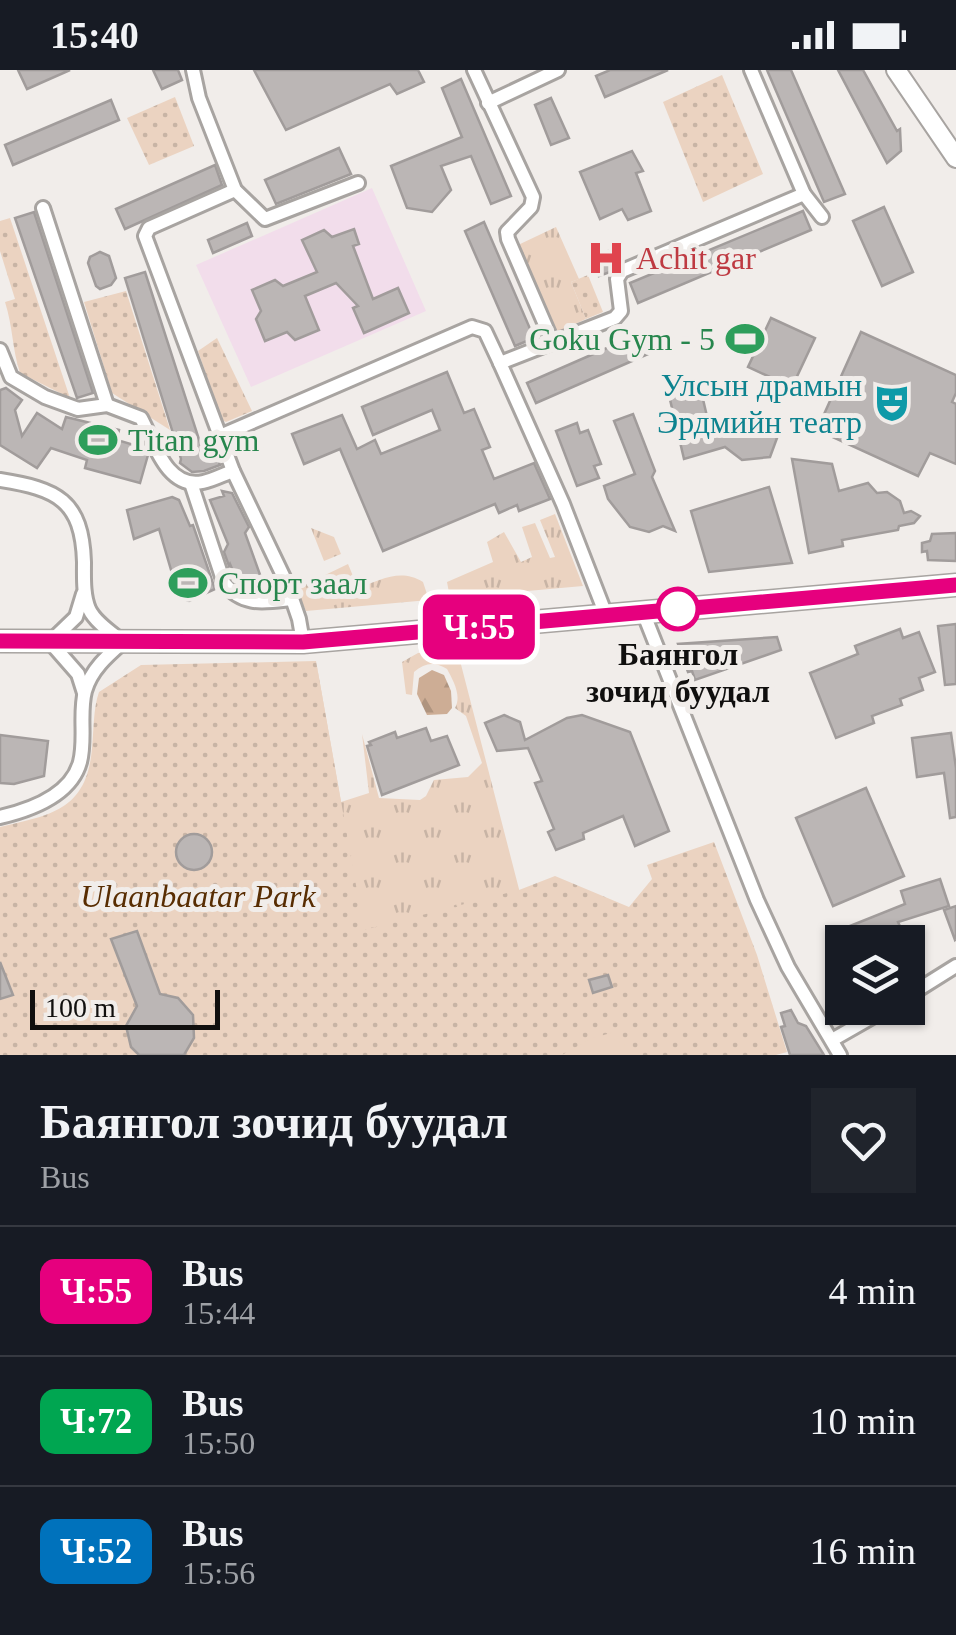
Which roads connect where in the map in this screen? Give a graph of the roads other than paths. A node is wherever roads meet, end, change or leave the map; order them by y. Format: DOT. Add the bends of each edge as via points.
graph roads {
  1 [pos="193,70"];
  2 [pos="474,70"];
  3 [pos="558,70"];
  4 [pos="751,70"];
  5 [pos="896,70"];
  6 [pos="488,103"];
  7 [pos="956,118"];
  8 [pos="938,130"];
  9 [pos="956,158"];
  10 [pos="358,183"];
  11 [pos="235,190"];
  12 [pos="804,194"];
  13 [pos="43,208"];
  14 [pos="822,216"];
  15 [pos="553,344"];
  16 [pos="0,350"];
  17 [pos="500,363"];
  18 [pos="107,405"];
  19 [pos="220,436"];
  20 [pos="234,471"];
  21 [pos="0,480"];
  22 [pos="192,483"];
  23 [pos="956,585"];
  24 [pos="84,587"];
  25 [pos="292,599"];
  26 [pos="643,612"];
  27 [pos="606,616"];
  28 [pos="0,641"];
  29 [pos="50,642"];
  30 [pos="123,642"];
  31 [pos="303,642"];
  32 [pos="84,693"];
  33 [pos="0,817"];
  34 [pos="956,966"];
  35 [pos="925,985"];
  36 [pos="858,1025"];
  37 [pos="832,1040"];
  38 [pos="840,1055"];
  1 -- 11 [label="street"];
  2 -- 6 [label="street"];
  3 -- 6 [label="street"];
  4 -- 12 [label="street"];
  5 -- 8 [label="main road"];
  6 -- 15 [label="street" via="533,197 507,232"];
  7 -- 8 [label="main road"];
  8 -- 9 [label="main road"];
  10 -- 11 [label="street" via="266,219"];
  11 -- 19 [label="street" via="145,234"];
  12 -- 14 [label="street"];
  12 -- 15 [label="street" via="622,270 616,279 619,315"];
  13 -- 18 [label="street"];
  15 -- 17 [label="street"];
  16 -- 18 [label="street" via="11,377 45,397 78,410"];
  17 -- 19 [label="street" via="485,331 466,328"];
  17 -- 27 [label="street"];
  18 -- 22 [label="street" via="141,418 161,461"];
  19 -- 20 [label="street"];
  20 -- 22 [label="street"];
  20 -- 25 [label="street"];
  21 -- 24 [label="street" via="47,490 68,503 82,528"];
  22 -- 25 [label="street" via="232,593 262,603"];
  23 -- 26 [label="highway"];
  24 -- 29 [label="street" via="76,617"];
  24 -- 30 [label="street" via="89,610"];
  25 -- 31 [label="street"];
  26 -- 27 [label="highway"];
  26 -- 37 [label="street" via="757,900"];
  27 -- 31 [label="highway"];
  28 -- 29 [label="highway"];
  29 -- 30 [label="highway"];
  29 -- 32 [label="street" via="78,674"];
  30 -- 31 [label="highway"];
  30 -- 32 [label="street" via="102,661"];
  32 -- 33 [label="street" via="80,764 57,795"];
  34 -- 35 [label="street"];
  36 -- 37 [label="street"];
  37 -- 38 [label="street"];
}
